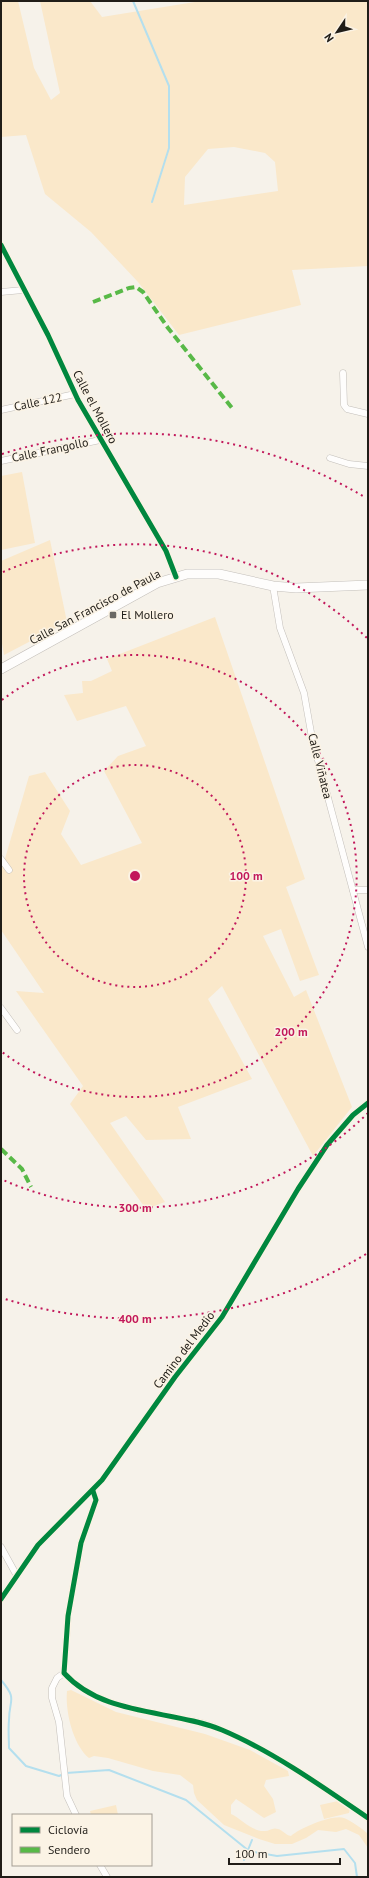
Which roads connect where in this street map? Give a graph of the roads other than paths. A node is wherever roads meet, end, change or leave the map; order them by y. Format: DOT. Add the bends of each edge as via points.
graph roads {
  1 [pos="1,245"];
  2 [pos="23,290"];
  3 [pos="1,292"];
  4 [pos="343,373"];
  5 [pos="75,394"];
  6 [pos="1,410"];
  7 [pos="368,414"];
  8 [pos="100,440"];
  9 [pos="330,458"];
  10 [pos="1,461"];
  11 [pos="368,466"];
  12 [pos="176,576"];
  13 [pos="368,585"];
  14 [pos="273,586"];
  15 [pos="1,669"];
  16 [pos="1,859"];
  17 [pos="9,870"];
  18 [pos="353,890"];
  19 [pos="368,890"];
  20 [pos="368,947"];
  21 [pos="1,1008"];
  22 [pos="17,1030"];
  23 [pos="368,1102"];
  24 [pos="93,1491"];
  25 [pos="1,1547"];
  26 [pos="17,1576"];
  27 [pos="1,1599"];
  28 [pos="64,1673"];
  29 [pos="76,1814"];
  30 [pos="368,1818"];
  31 [pos="101,1866"];
  32 [pos="107,1877"];
  1 -- 2 [label="street, Calle el Mollero"];
  2 -- 3 [label="street"];
  2 -- 5 [label="street, Calle el Mollero" via="48,335"];
  4 -- 7 [label="street" via="344,405 347,409"];
  5 -- 6 [label="street, Calle 122"];
  5 -- 8 [label="street, Calle el Mollero"];
  8 -- 10 [label="street, Calle Frangollo"];
  8 -- 12 [label="street, Calle el Mollero" via="166,551"];
  9 -- 11 [label="street"];
  12 -- 14 [label="main road, Calle San Francisco de Paula" via="219,574"];
  12 -- 15 [label="main road, Calle San Francisco de Paula" via="157,582"];
  13 -- 14 [label="main road, Calle San Francisco de Paula" via="318,589"];
  14 -- 18 [label="street, Calle Viñatea" via="280,628 304,692 312,738"];
  16 -- 17 [label="street"];
  18 -- 19 [label="street"];
  18 -- 20 [label="street, Calle Viñatea"];
  21 -- 22 [label="street"];
  23 -- 24 [label="street, Camino del Medio" via="327,1145 298,1188 222,1317 175,1377"];
  24 -- 26 [label="street, Camino del Medio" via="38,1545"];
  24 -- 28 [label="street" via="96,1500 81,1543 68,1616"];
  25 -- 26 [label="street"];
  26 -- 27 [label="street, Camino del Medio"];
  28 -- 29 [label="street" via="56,1678 52,1698 59,1722 67,1796"];
  28 -- 30 [label="street" via="70,1681 83,1689 118,1705 205,1725 241,1738 320,1784"];
  31 -- 32 [label="street"];
}
